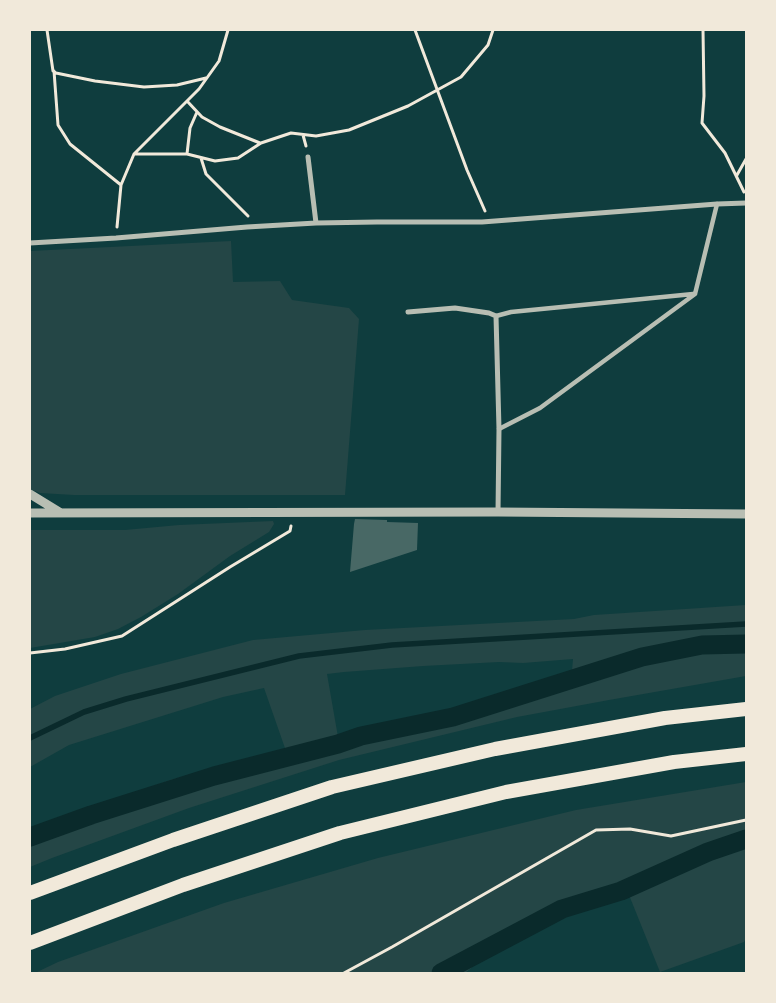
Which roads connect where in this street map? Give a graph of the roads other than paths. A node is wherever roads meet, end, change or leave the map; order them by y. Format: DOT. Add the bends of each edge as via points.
graph roads {
  1 [pos="308,157"];
  2 [pos="746,203"];
  3 [pos="717,204"];
  4 [pos="316,223"];
  5 [pos="30,243"];
  6 [pos="695,294"];
  7 [pos="408,312"];
  8 [pos="496,316"];
  9 [pos="499,429"];
  10 [pos="30,494"];
  11 [pos="498,512"];
  12 [pos="30,513"];
  13 [pos="61,513"];
  14 [pos="746,514"];
  15 [pos="746,709"];
  16 [pos="746,754"];
  17 [pos="30,893"];
  18 [pos="30,943"];
  1 -- 4 [label="street"];
  2 -- 3 [label="street"];
  3 -- 4 [label="street" via="489,222"];
  3 -- 6 [label="street"];
  4 -- 5 [label="street"];
  6 -- 8 [label="street"];
  6 -- 9 [label="street" via="540,408"];
  7 -- 8 [label="street" via="455,308"];
  8 -- 9 [label="street"];
  9 -- 11 [label="street"];
  10 -- 13 [label="street"];
  11 -- 13 [label="street"];
  11 -- 14 [label="street"];
  12 -- 13 [label="street"];
  15 -- 17 [label="highway" via="665,718 495,749 332,787 173,840"];
  16 -- 18 [label="highway" via="674,762 506,792 340,833 183,885"];
}
